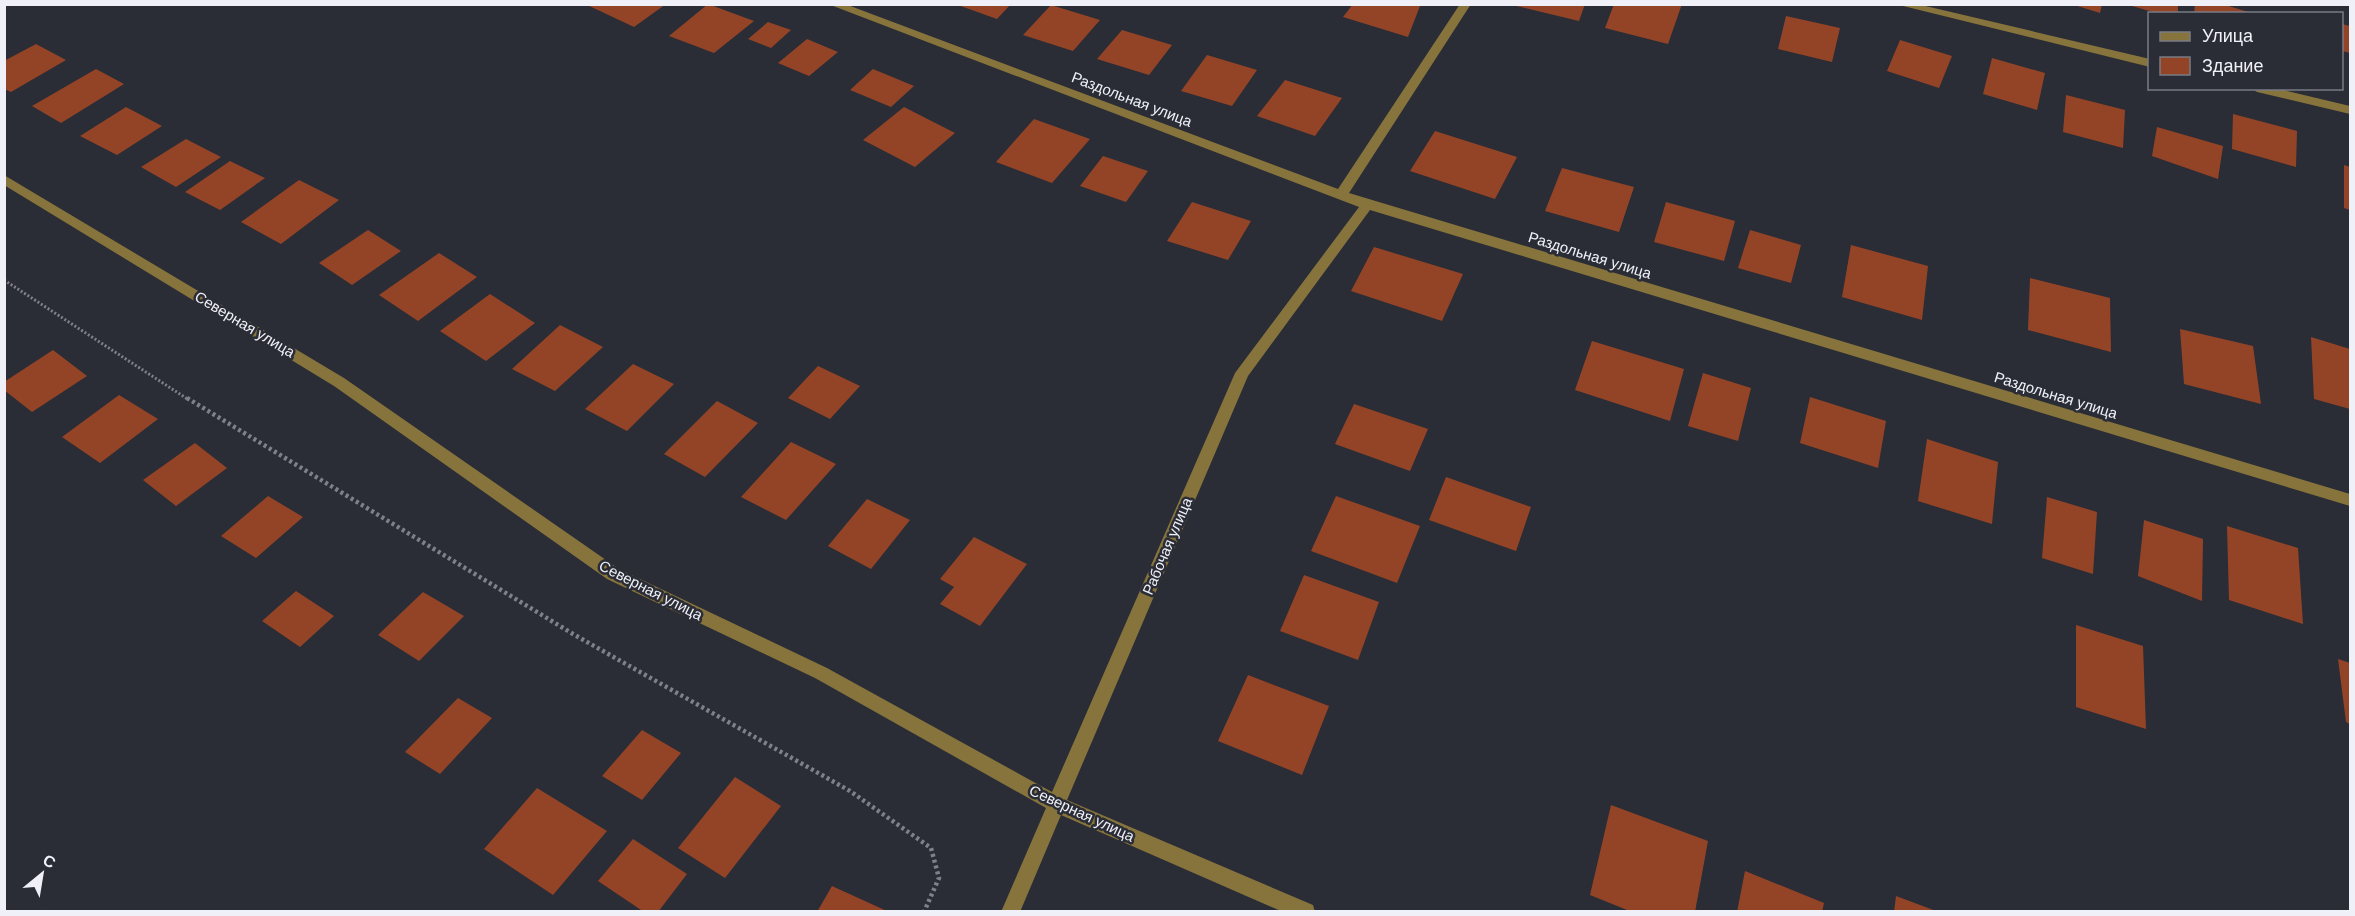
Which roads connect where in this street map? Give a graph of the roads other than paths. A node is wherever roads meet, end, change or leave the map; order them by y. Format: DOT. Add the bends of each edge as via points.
graph roads {
  1 [pos="833,4"];
  2 [pos="1466,4"];
  3 [pos="1900,4"];
  4 [pos="2148,63"];
  5 [pos="2266,90"];
  6 [pos="2350,110"];
  7 [pos="4,179"];
  8 [pos="1341,195"];
  9 [pos="1367,205"];
  10 [pos="2350,500"];
  11 [pos="1056,804"];
  12 [pos="1010,912"];
  13 [pos="1306,912"];
  1 -- 8 [label="street, Раздольная улица"];
  2 -- 8 [label="street"];
  3 -- 4 [label="street"];
  5 -- 6 [label="street"];
  7 -- 11 [label="street, Северная улица" via="339,382 613,573 821,673"];
  8 -- 9 [label="street, Раздольная улица"];
  9 -- 10 [label="street, Раздольная улица"];
  9 -- 11 [label="street, Рабочая улица" via="1242,373"];
  11 -- 12 [label="street, Рабочая улица"];
  11 -- 13 [label="street, Северная улица"];
}
